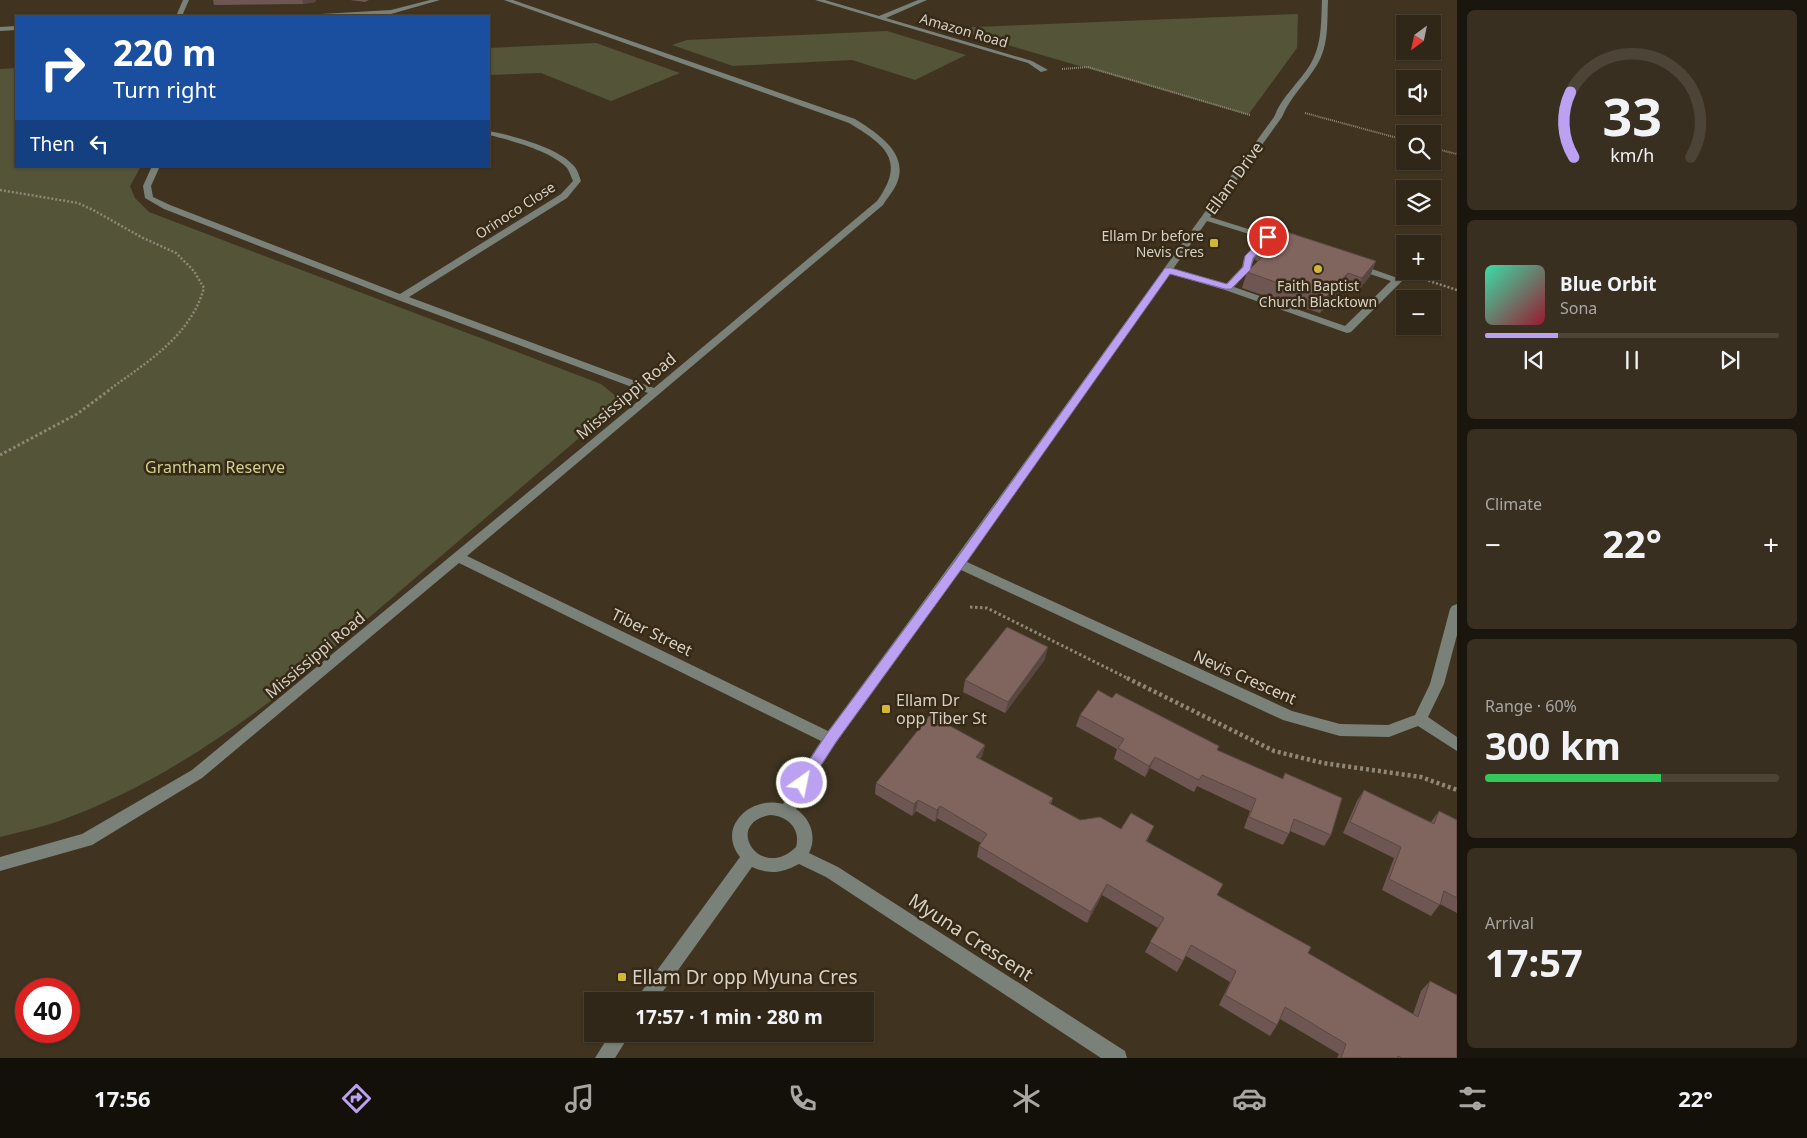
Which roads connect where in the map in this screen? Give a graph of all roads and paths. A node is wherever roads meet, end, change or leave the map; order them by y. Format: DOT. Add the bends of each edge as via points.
graph roads {
  1 [pos="186,0"];
  2 [pos="437,0"];
  3 [pos="507,0"];
  4 [pos="818,0"];
  5 [pos="924,0"];
  6 [pos="1325,0"];
  7 [pos="179,15"];
  8 [pos="338,15"];
  9 [pos="880,18"];
  10 [pos="15,28"];
  11 [pos="0,29"];
  12 [pos="1044,70"];
  13 [pos="1305,113"];
  14 [pos="1250,115"];
  15 [pos="490,133"];
  16 [pos="1396,138"];
  17 [pos="1441,150"];
  18 [pos="1457,154"];
  19 [pos="156,167"];
  20 [pos="0,190"];
  21 [pos="1205,218"];
  22 [pos="1268,237"];
  23 [pos="1296,246"];
  24 [pos="1342,262"];
  25 [pos="1168,270"];
  26 [pos="1228,288"];
  27 [pos="401,298"];
  28 [pos="656,392"];
  29 [pos="0,455"];
  30 [pos="457,556"];
  31 [pos="959,564"];
  32 [pos="970,607"];
  33 [pos="1457,610"];
  34 [pos="1420,719"];
  35 [pos="831,738"];
  36 [pos="1457,745"];
  37 [pos="1457,790"];
  38 [pos="787,811"];
  39 [pos="799,856"];
  40 [pos="749,858"];
  41 [pos="0,864"];
  42 [pos="652,992"];
  43 [pos="615,1042"];
  44 [pos="604,1058"];
  45 [pos="1118,1058"];
  1 -- 7 [label="street"];
  2 -- 8 [label="street" via="391,12"];
  3 -- 28 [label="street, Mississippi Road" via="852,121 886,145 896,164 893,183 880,203"];
  4 -- 9 [label="street, Amazon Road"];
  5 -- 9 [label="street"];
  6 -- 21 [label="street, Ellam Drive" via="1323,36 1317,60 1282,104 1278,117"];
  9 -- 12 [label="street, Amazon Road" via="1030,62"];
  10 -- 11 [label="street"];
  12 -- 14 [label="path" via="1088,67"];
  13 -- 16 [label="path"];
  15 -- 27 [label="street, Orinoco Close" via="543,151 570,165 577,181 564,196"];
  17 -- 18 [label="path"];
  19 -- 27 [label="street" via="147,186 149,198"];
  20 -- 29 [label="path" via="78,203 95,211 176,253 194,271 204,288 199,305 184,329 161,352 78,414"];
  21 -- 22 [label="street"];
  21 -- 25 [label="street, Ellam Drive"];
  22 -- 23 [label="street"];
  22 -- 26 [label="street" via="1248,258 1247,268"];
  24 -- 26 [label="street" via="1398,280 1347,330"];
  25 -- 26 [label="street"];
  25 -- 31 [label="street, Ellam Drive"];
  27 -- 28 [label="street"];
  28 -- 30 [label="street, Mississippi Road"];
  30 -- 35 [label="street, Tiber Street"];
  30 -- 41 [label="street, Mississippi Road" via="197,774 86,840"];
  31 -- 34 [label="street, Nevis Crescent" via="1288,716 1340,730 1389,731"];
  31 -- 35 [label="street, Ellam Drive"];
  32 -- 37 [label="path" via="987,608 1274,751 1323,763 1421,777"];
  33 -- 34 [label="street" via="1437,684"];
  34 -- 36 [label="street"];
  35 -- 38 [label="street, Ellam Drive"];
  38 -- 39 [label="street" via="796,816 805,832 804,849"];
  38 -- 40 [label="street" via="772,808 756,811 742,823 739,841"];
  39 -- 40 [label="street" via="780,866 769,866"];
  39 -- 45 [label="street, Myuna Crescent" via="832,872"];
  40 -- 42 [label="street"];
  43 -- 44 [label="street"];
}
